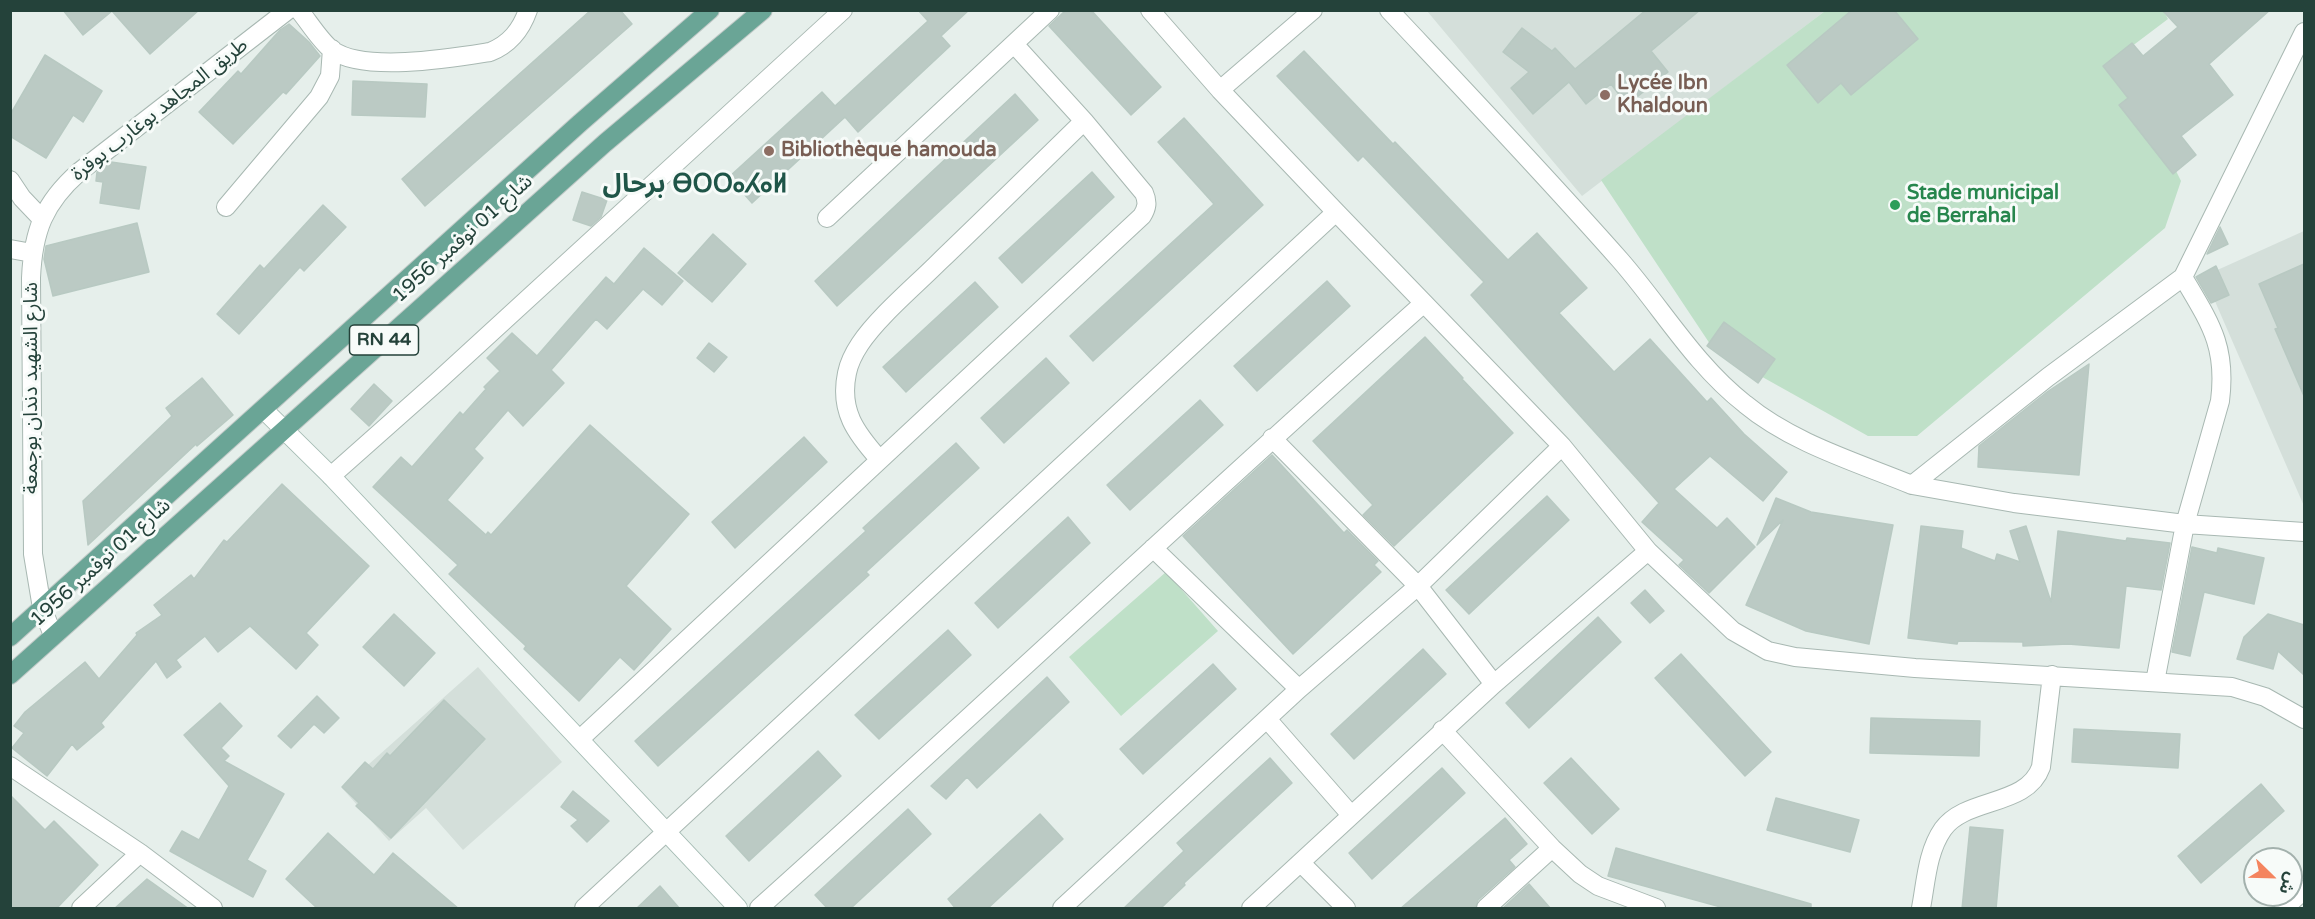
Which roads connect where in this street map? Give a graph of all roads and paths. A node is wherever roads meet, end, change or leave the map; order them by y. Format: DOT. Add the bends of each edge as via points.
graph roads {
  1 [pos="288,10"];
  2 [pos="299,10"];
  3 [pos="528,10"];
  4 [pos="710,10"];
  5 [pos="763,10"];
  6 [pos="843,10"];
  7 [pos="1050,10"];
  8 [pos="1150,10"];
  9 [pos="1313,10"];
  10 [pos="1389,10"];
  11 [pos="2304,32"];
  12 [pos="1014,44"];
  13 [pos="332,50"];
  14 [pos="1220,90"];
  15 [pos="1084,121"];
  16 [pos="10,180"];
  17 [pos="226,207"];
  18 [pos="1336,212"];
  19 [pos="827,218"];
  20 [pos="42,219"];
  21 [pos="10,249"];
  22 [pos="32,253"];
  23 [pos="2183,277"];
  24 [pos="1424,303"];
  25 [pos="264,410"];
  26 [pos="284,430"];
  27 [pos="1272,438"];
  28 [pos="1562,446"];
  29 [pos="879,459"];
  30 [pos="330,476"];
  31 [pos="1912,485"];
  32 [pos="2185,524"];
  33 [pos="2304,532"];
  34 [pos="1153,548"];
  35 [pos="1648,551"];
  36 [pos="1418,586"];
  37 [pos="42,608"];
  38 [pos="53,635"];
  39 [pos="10,637"];
  40 [pos="10,675"];
  41 [pos="2052,675"];
  42 [pos="2155,682"];
  43 [pos="1494,684"];
  44 [pos="1299,689"];
  45 [pos="2304,718"];
  46 [pos="1267,719"];
  47 [pos="1442,730"];
  48 [pos="580,739"];
  49 [pos="10,766"];
  50 [pos="1351,815"];
  51 [pos="664,832"];
  52 [pos="1552,848"];
  53 [pos="140,853"];
  54 [pos="1301,863"];
  55 [pos="2304,890"];
  56 [pos="81,909"];
  57 [pos="213,909"];
  58 [pos="584,909"];
  59 [pos="738,909"];
  60 [pos="759,909"];
  61 [pos="1062,909"];
  62 [pos="1251,909"];
  63 [pos="1346,909"];
  64 [pos="1486,909"];
  65 [pos="1656,909"];
  66 [pos="1921,909"];
  67 [pos="2284,909"];
  1 -- 20 [label="street, طريق المجاهد بوغارب بوقرة" via="79,172 51,201"];
  2 -- 13 [label="street"];
  3 -- 13 [label="street" via="517,34 490,52 386,63 360,60"];
  4 -- 25 [label="main road, شارع 01 نوفمبر 1956 / RN 44"];
  5 -- 26 [label="main road, شارع 01 نوفمبر 1956 / RN 44" via="605,143"];
  6 -- 30 [label="street"];
  7 -- 12 [label="street"];
  8 -- 14 [label="street"];
  9 -- 14 [label="street"];
  10 -- 31 [label="street" via="1614,253 1684,342 1745,405 1809,442"];
  11 -- 23 [label="street"];
  12 -- 15 [label="street"];
  12 -- 19 [label="street"];
  13 -- 17 [label="street" via="330,76 320,97"];
  14 -- 18 [label="street"];
  15 -- 29 [label="street" via="861,342 847,372 846,405 858,435"];
  15 -- 29 [label="street" via="1144,193 1147,201 1142,216"];
  16 -- 20 [label="street"];
  18 -- 24 [label="street"];
  18 -- 51 [label="street"];
  20 -- 22 [label="street, شارع الشهيد دندان بوجمعة"];
  21 -- 22 [label="street"];
  22 -- 37 [label="street, شارع الشهيد دندان بوجمعة" via="33,554"];
  23 -- 31 [label="street"];
  23 -- 32 [label="street" via="2218,344 2222,383"];
  24 -- 27 [label="street"];
  24 -- 28 [label="street"];
  25 -- 26 [label="street"];
  25 -- 37 [label="main road, شارع 01 نوفمبر 1956 / RN 44"];
  26 -- 30 [label="street"];
  26 -- 38 [label="main road, شارع 01 نوفمبر 1956 / RN 44"];
  27 -- 34 [label="street"];
  27 -- 36 [label="street"];
  28 -- 35 [label="street"];
  28 -- 36 [label="street"];
  29 -- 48 [label="street"];
  30 -- 48 [label="street"];
  31 -- 32 [label="street"];
  32 -- 33 [label="street"];
  32 -- 42 [label="street"];
  34 -- 44 [label="street"];
  34 -- 60 [label="street"];
  35 -- 41 [label="street" via="1732,631 1768,651 1915,668"];
  35 -- 43 [label="street"];
  36 -- 43 [label="street"];
  36 -- 44 [label="street"];
  37 -- 38 [label="street, شارع الشهيد دندان بوجمعة"];
  37 -- 39 [label="main road, شارع 01 نوفمبر 1956 / RN 44"];
  38 -- 40 [label="main road, شارع 01 نوفمبر 1956 / RN 44"];
  41 -- 42 [label="street"];
  41 -- 66 [label="street" via="2037,778 2015,793 1970,810 1944,828 1932,849"];
  42 -- 45 [label="street" via="2232,687 2265,697"];
  43 -- 47 [label="street"];
  44 -- 46 [label="street"];
  46 -- 50 [label="street"];
  46 -- 61 [label="street"];
  47 -- 50 [label="street"];
  47 -- 52 [label="street"];
  48 -- 51 [label="street"];
  49 -- 53 [label="street"];
  50 -- 54 [label="street"];
  51 -- 58 [label="street"];
  51 -- 59 [label="street"];
  52 -- 64 [label="street"];
  52 -- 65 [label="street" via="1598,886"];
  53 -- 56 [label="street"];
  53 -- 57 [label="street"];
  54 -- 62 [label="street"];
  54 -- 63 [label="street"];
  55 -- 67 [label="street"];
}
